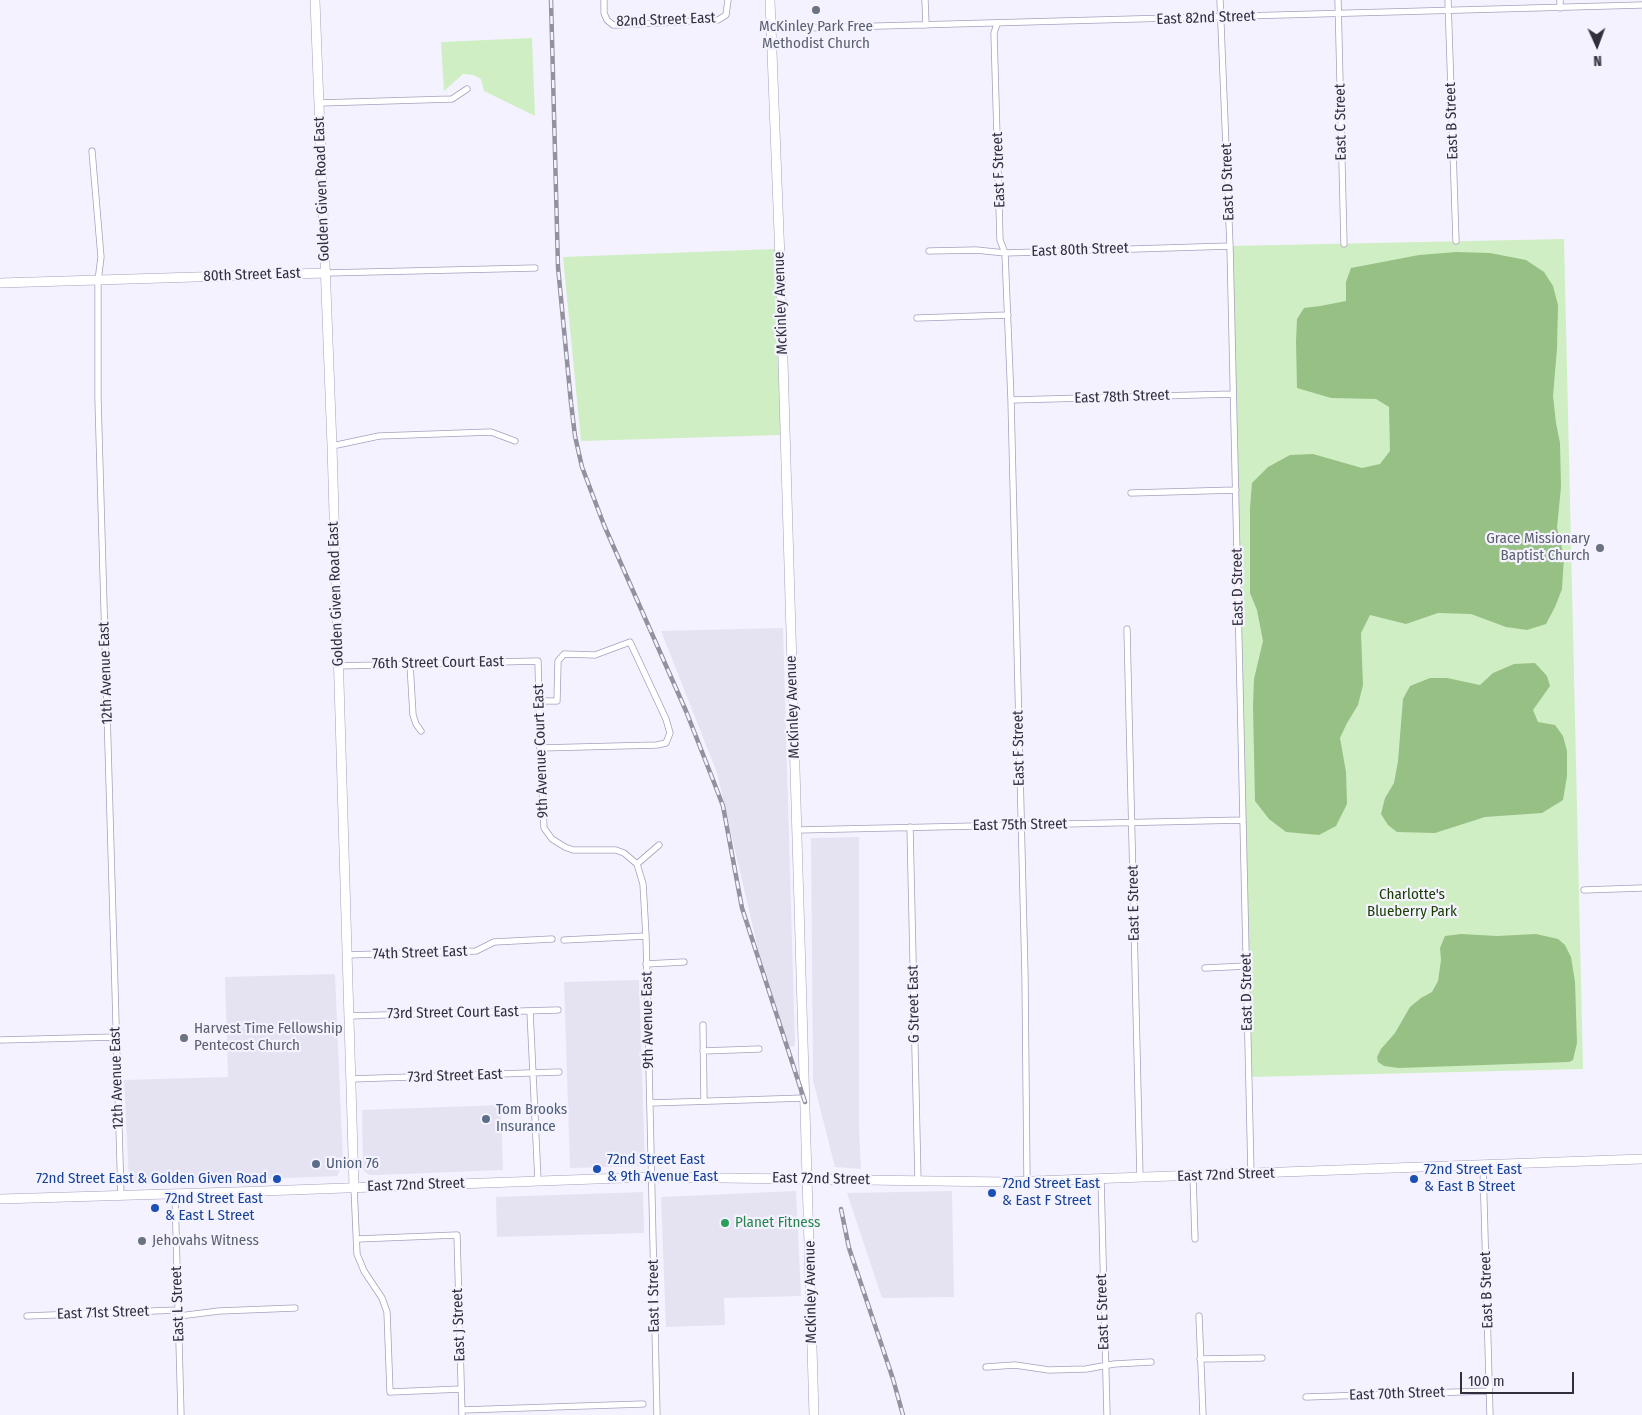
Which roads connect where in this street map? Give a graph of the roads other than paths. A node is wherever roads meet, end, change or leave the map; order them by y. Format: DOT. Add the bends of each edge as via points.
graph roads {
  1 [pos="315,0"];
  2 [pos="604,0"];
  3 [pos="728,0"];
  4 [pos="770,0"];
  5 [pos="925,0"];
  6 [pos="1220,0"];
  7 [pos="1338,0"];
  8 [pos="1448,0"];
  9 [pos="1560,0"];
  10 [pos="1642,5"];
  11 [pos="1560,8"];
  12 [pos="1448,11"];
  13 [pos="1338,14"];
  14 [pos="1221,18"];
  15 [pos="997,24"];
  16 [pos="926,25"];
  17 [pos="771,29"];
  18 [pos="466,89"];
  19 [pos="319,103"];
  20 [pos="92,151"];
  21 [pos="1456,241"];
  22 [pos="1344,244"];
  23 [pos="1230,246"];
  24 [pos="929,251"];
  25 [pos="1005,253"];
  26 [pos="535,268"];
  27 [pos="326,273"];
  28 [pos="98,280"];
  29 [pos="0,283"];
  30 [pos="1008,315"];
  31 [pos="916,318"];
  32 [pos="1234,394"];
  33 [pos="1011,400"];
  34 [pos="515,442"];
  35 [pos="332,446"];
  36 [pos="1236,490"];
  37 [pos="1131,493"];
  38 [pos="1127,629"];
  39 [pos="538,661"];
  40 [pos="410,664"];
  41 [pos="338,666"];
  42 [pos="539,701"];
  43 [pos="421,731"];
  44 [pos="540,748"];
  45 [pos="1243,820"];
  46 [pos="1132,822"];
  47 [pos="1021,825"];
  48 [pos="910,828"];
  49 [pos="798,830"];
  50 [pos="659,845"];
  51 [pos="637,864"];
  52 [pos="1642,888"];
  53 [pos="1584,890"];
  54 [pos="646,936"];
  55 [pos="552,939"];
  56 [pos="564,940"];
  57 [pos="346,956"];
  58 [pos="684,962"];
  59 [pos="646,964"];
  60 [pos="1247,966"];
  61 [pos="1205,968"];
  62 [pos="558,1010"];
  63 [pos="530,1011"];
  64 [pos="348,1016"];
  65 [pos="703,1025"];
  66 [pos="116,1037"];
  67 [pos="0,1040"];
  68 [pos="759,1048"];
  69 [pos="702,1051"];
  70 [pos="560,1072"];
  71 [pos="533,1073"];
  72 [pos="351,1079"];
  73 [pos="805,1098"];
  74 [pos="704,1100"];
  75 [pos="650,1103"];
  76 [pos="1642,1159"];
  77 [pos="1483,1166"];
  78 [pos="1251,1174"];
  79 [pos="1193,1176"];
  80 [pos="651,1177"];
  81 [pos="808,1178"];
  82 [pos="1140,1178"];
  83 [pos="1101,1179"];
  84 [pos="538,1181"];
  85 [pos="918,1181"];
  86 [pos="1027,1181"];
  87 [pos="354,1187"];
  88 [pos="175,1194"];
  89 [pos="122,1196"];
  90 [pos="0,1199"];
  91 [pos="357,1239"];
  92 [pos="1195,1239"];
  93 [pos="295,1308"];
  94 [pos="178,1313"];
  95 [pos="28,1316"];
  96 [pos="1200,1316"];
  97 [pos="1262,1358"];
  98 [pos="1200,1359"];
  99 [pos="1151,1362"];
  100 [pos="1105,1366"];
  101 [pos="986,1367"];
  102 [pos="461,1389"];
  103 [pos="1489,1392"];
  104 [pos="1306,1396"];
  105 [pos="643,1404"];
  106 [pos="462,1413"];
  107 [pos="182,1415"];
  108 [pos="657,1415"];
  109 [pos="814,1415"];
  110 [pos="1107,1415"];
  111 [pos="1203,1415"];
  112 [pos="1490,1415"];
  1 -- 19 [label="street, Golden Given Road East"];
  2 -- 3 [label="street, 82nd Street East" via="604,13 610,22 617,25 713,21 723,18 728,10"];
  4 -- 17 [label="street, McKinley Avenue"];
  5 -- 16 [label="street"];
  6 -- 14 [label="street, East D Street"];
  7 -- 13 [label="street, East C Street"];
  8 -- 12 [label="street, East B Street"];
  9 -- 11 [label="street"];
  10 -- 11 [label="street, East 82nd Street"];
  11 -- 12 [label="street, East 82nd Street"];
  12 -- 13 [label="street, East 82nd Street"];
  12 -- 21 [label="street, East B Street"];
  13 -- 14 [label="street, East 82nd Street"];
  13 -- 22 [label="street, East C Street"];
  14 -- 15 [label="street, East 82nd Street"];
  14 -- 23 [label="street, East D Street"];
  15 -- 16 [label="street, East 82nd Street"];
  15 -- 25 [label="street, East F Street" via="994,33 1000,240"];
  16 -- 17 [label="street, East 82nd Street"];
  17 -- 49 [label="street, McKinley Avenue"];
  18 -- 19 [label="street" via="452,99"];
  19 -- 27 [label="street, Golden Given Road East"];
  20 -- 28 [label="street, 12th Avenue East" via="101,257"];
  23 -- 25 [label="street, East 80th Street"];
  23 -- 32 [label="street, East D Street"];
  24 -- 25 [label="street, East 80th Street"];
  25 -- 30 [label="street, East F Street"];
  26 -- 27 [label="street, 80th Street East"];
  27 -- 28 [label="street, 80th Street East"];
  27 -- 35 [label="street, Golden Given Road East"];
  28 -- 29 [label="street, 80th Street East"];
  28 -- 66 [label="street, 12th Avenue East" via="98,399"];
  30 -- 31 [label="street"];
  30 -- 33 [label="street, East F Street"];
  32 -- 33 [label="street, East 78th Street"];
  32 -- 36 [label="street, East D Street"];
  33 -- 47 [label="street, East F Street"];
  34 -- 35 [label="street" via="491,432 379,436"];
  35 -- 41 [label="street, Golden Given Road East"];
  36 -- 37 [label="street"];
  36 -- 45 [label="street, East D Street"];
  38 -- 46 [label="street, East E Street"];
  39 -- 40 [label="street, 76th Street Court East"];
  39 -- 42 [label="street, 9th Avenue Court East"];
  40 -- 41 [label="street, 76th Street Court East"];
  40 -- 43 [label="street" via="413,715"];
  41 -- 57 [label="street, Golden Given Road East"];
  42 -- 44 [label="street, 9th Avenue Court East"];
  42 -- 44 [label="street" via="557,701 558,661 564,654 595,655 630,642 670,733 662,744 650,746"];
  44 -- 51 [label="street, 9th Avenue Court East" via="542,819 552,839 573,850 616,850"];
  45 -- 46 [label="street, East 75th Street"];
  45 -- 60 [label="street, East D Street"];
  46 -- 47 [label="street, East 75th Street"];
  46 -- 82 [label="street, East E Street"];
  47 -- 48 [label="street, East 75th Street"];
  47 -- 86 [label="street, East F Street"];
  48 -- 49 [label="street, East 75th Street"];
  48 -- 85 [label="street, G Street East"];
  49 -- 73 [label="street, McKinley Avenue"];
  50 -- 51 [label="street"];
  51 -- 54 [label="street, 9th Avenue East" via="643,884"];
  52 -- 53 [label="street"];
  54 -- 56 [label="street"];
  54 -- 59 [label="street, 9th Avenue East"];
  55 -- 57 [label="street, 74th Street East" via="494,942 476,951"];
  57 -- 64 [label="street, Golden Given Road East"];
  58 -- 59 [label="street"];
  59 -- 75 [label="street, 9th Avenue East"];
  60 -- 61 [label="street"];
  60 -- 78 [label="street, East D Street"];
  62 -- 63 [label="street, 73rd Street Court East"];
  63 -- 64 [label="street, 73rd Street Court East"];
  63 -- 71 [label="street"];
  64 -- 72 [label="street, Golden Given Road East"];
  65 -- 69 [label="street"];
  66 -- 67 [label="street"];
  66 -- 89 [label="street, 12th Avenue East"];
  68 -- 69 [label="street"];
  69 -- 74 [label="street"];
  70 -- 71 [label="street, 73rd Street East"];
  71 -- 72 [label="street, 73rd Street East"];
  71 -- 84 [label="street"];
  72 -- 87 [label="street, Golden Given Road East"];
  73 -- 74 [label="street"];
  73 -- 81 [label="street, McKinley Avenue"];
  74 -- 75 [label="street"];
  75 -- 80 [label="street, 9th Avenue East"];
  76 -- 77 [label="street, East 72nd Street"];
  77 -- 78 [label="street, East 72nd Street"];
  77 -- 103 [label="street, East B Street"];
  78 -- 79 [label="street, East 72nd Street"];
  79 -- 82 [label="street, East 72nd Street"];
  79 -- 92 [label="street"];
  80 -- 81 [label="street, East 72nd Street"];
  80 -- 84 [label="street, East 72nd Street"];
  80 -- 108 [label="street, East I Street"];
  81 -- 85 [label="street, East 72nd Street"];
  81 -- 109 [label="street, McKinley Avenue"];
  82 -- 83 [label="street, East 72nd Street"];
  83 -- 86 [label="street, East 72nd Street"];
  83 -- 100 [label="street, East E Street"];
  84 -- 87 [label="street, East 72nd Street"];
  85 -- 86 [label="street, East 72nd Street"];
  87 -- 88 [label="street, East 72nd Street"];
  87 -- 91 [label="street"];
  88 -- 89 [label="street, East 72nd Street"];
  88 -- 94 [label="street, East L Street"];
  89 -- 90 [label="street, East 72nd Street"];
  91 -- 102 [label="street" via="360,1263 387,1312 390,1392"];
  91 -- 102 [label="street, East J Street" via="457,1235"];
  93 -- 94 [label="street, East 71st Street"];
  94 -- 95 [label="street, East 71st Street"];
  94 -- 107 [label="street, East L Street"];
  96 -- 98 [label="street"];
  97 -- 98 [label="street"];
  98 -- 111 [label="street"];
  99 -- 100 [label="street"];
  100 -- 101 [label="street" via="1049,1370"];
  100 -- 110 [label="street, East E Street"];
  102 -- 106 [label="street, East J Street"];
  103 -- 104 [label="street, East 70th Street"];
  103 -- 112 [label="street, East B Street"];
  105 -- 106 [label="street"];
}
